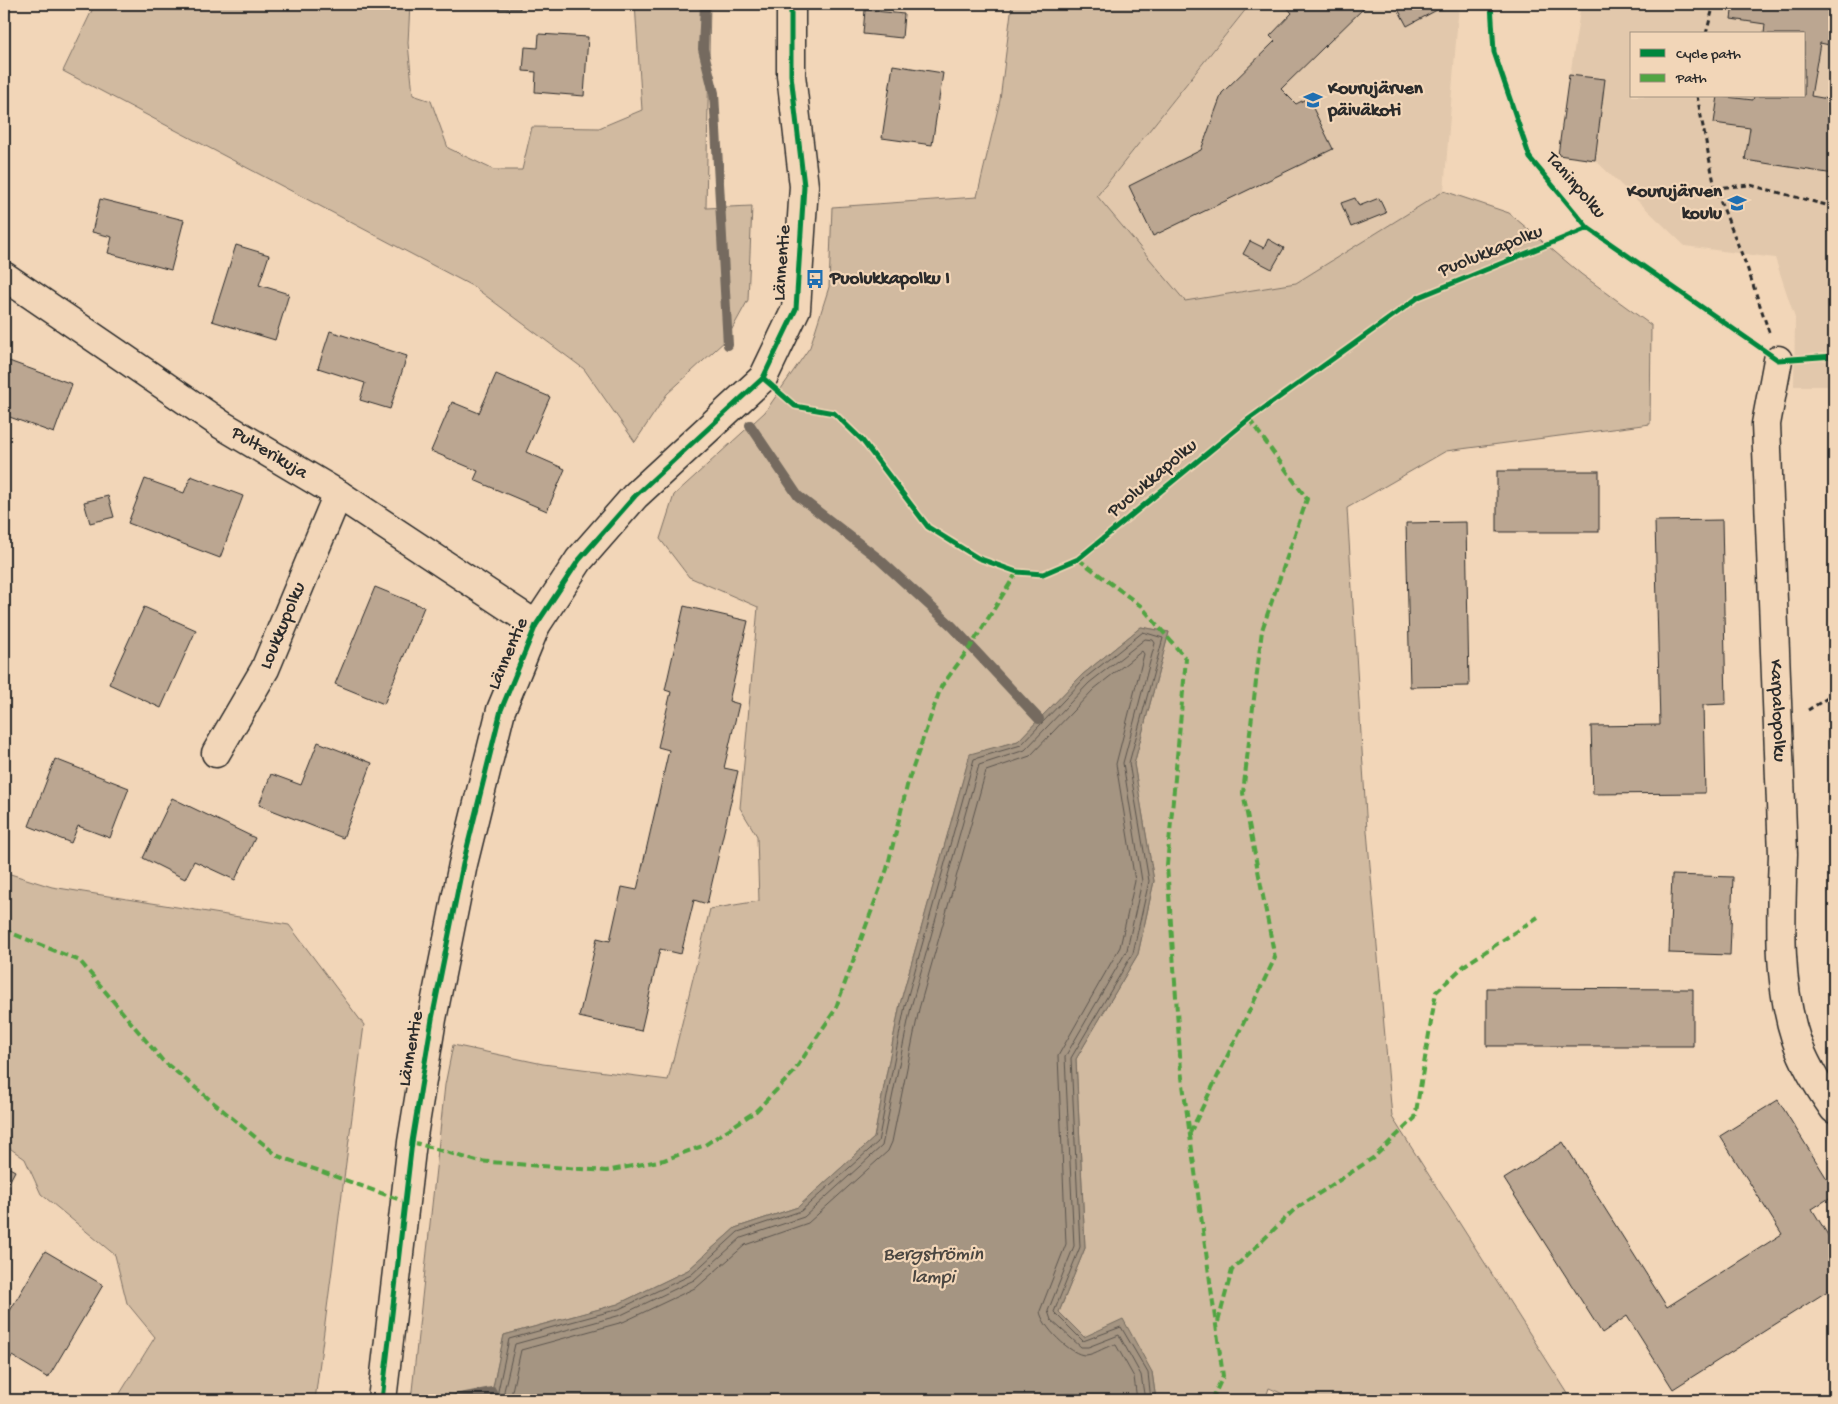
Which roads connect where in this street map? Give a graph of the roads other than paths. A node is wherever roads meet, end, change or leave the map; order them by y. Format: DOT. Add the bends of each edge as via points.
graph roads {
  1 [pos="791,4"];
  2 [pos="4,276"];
  3 [pos="1778,360"];
  4 [pos="338,494"];
  5 [pos="536,625"];
  6 [pos="216,753"];
  7 [pos="1834,1109"];
  8 [pos="382,1400"];
  1 -- 5 [label="street, Lännentie" via="792,75 804,186 796,309 763,378 635,496 579,560"];
  2 -- 4 [label="street, Pulterikuja" via="222,425"];
  3 -- 7 [label="street, Karpalopolku" via="1766,424 1783,854 1784,985 1796,1040"];
  4 -- 5 [label="street, Pulterikuja"];
  4 -- 6 [label="street, Loukkupolku" via="265,669"];
  5 -- 8 [label="street, Lännentie" via="501,710 461,874 432,1019 412,1142"];
}
